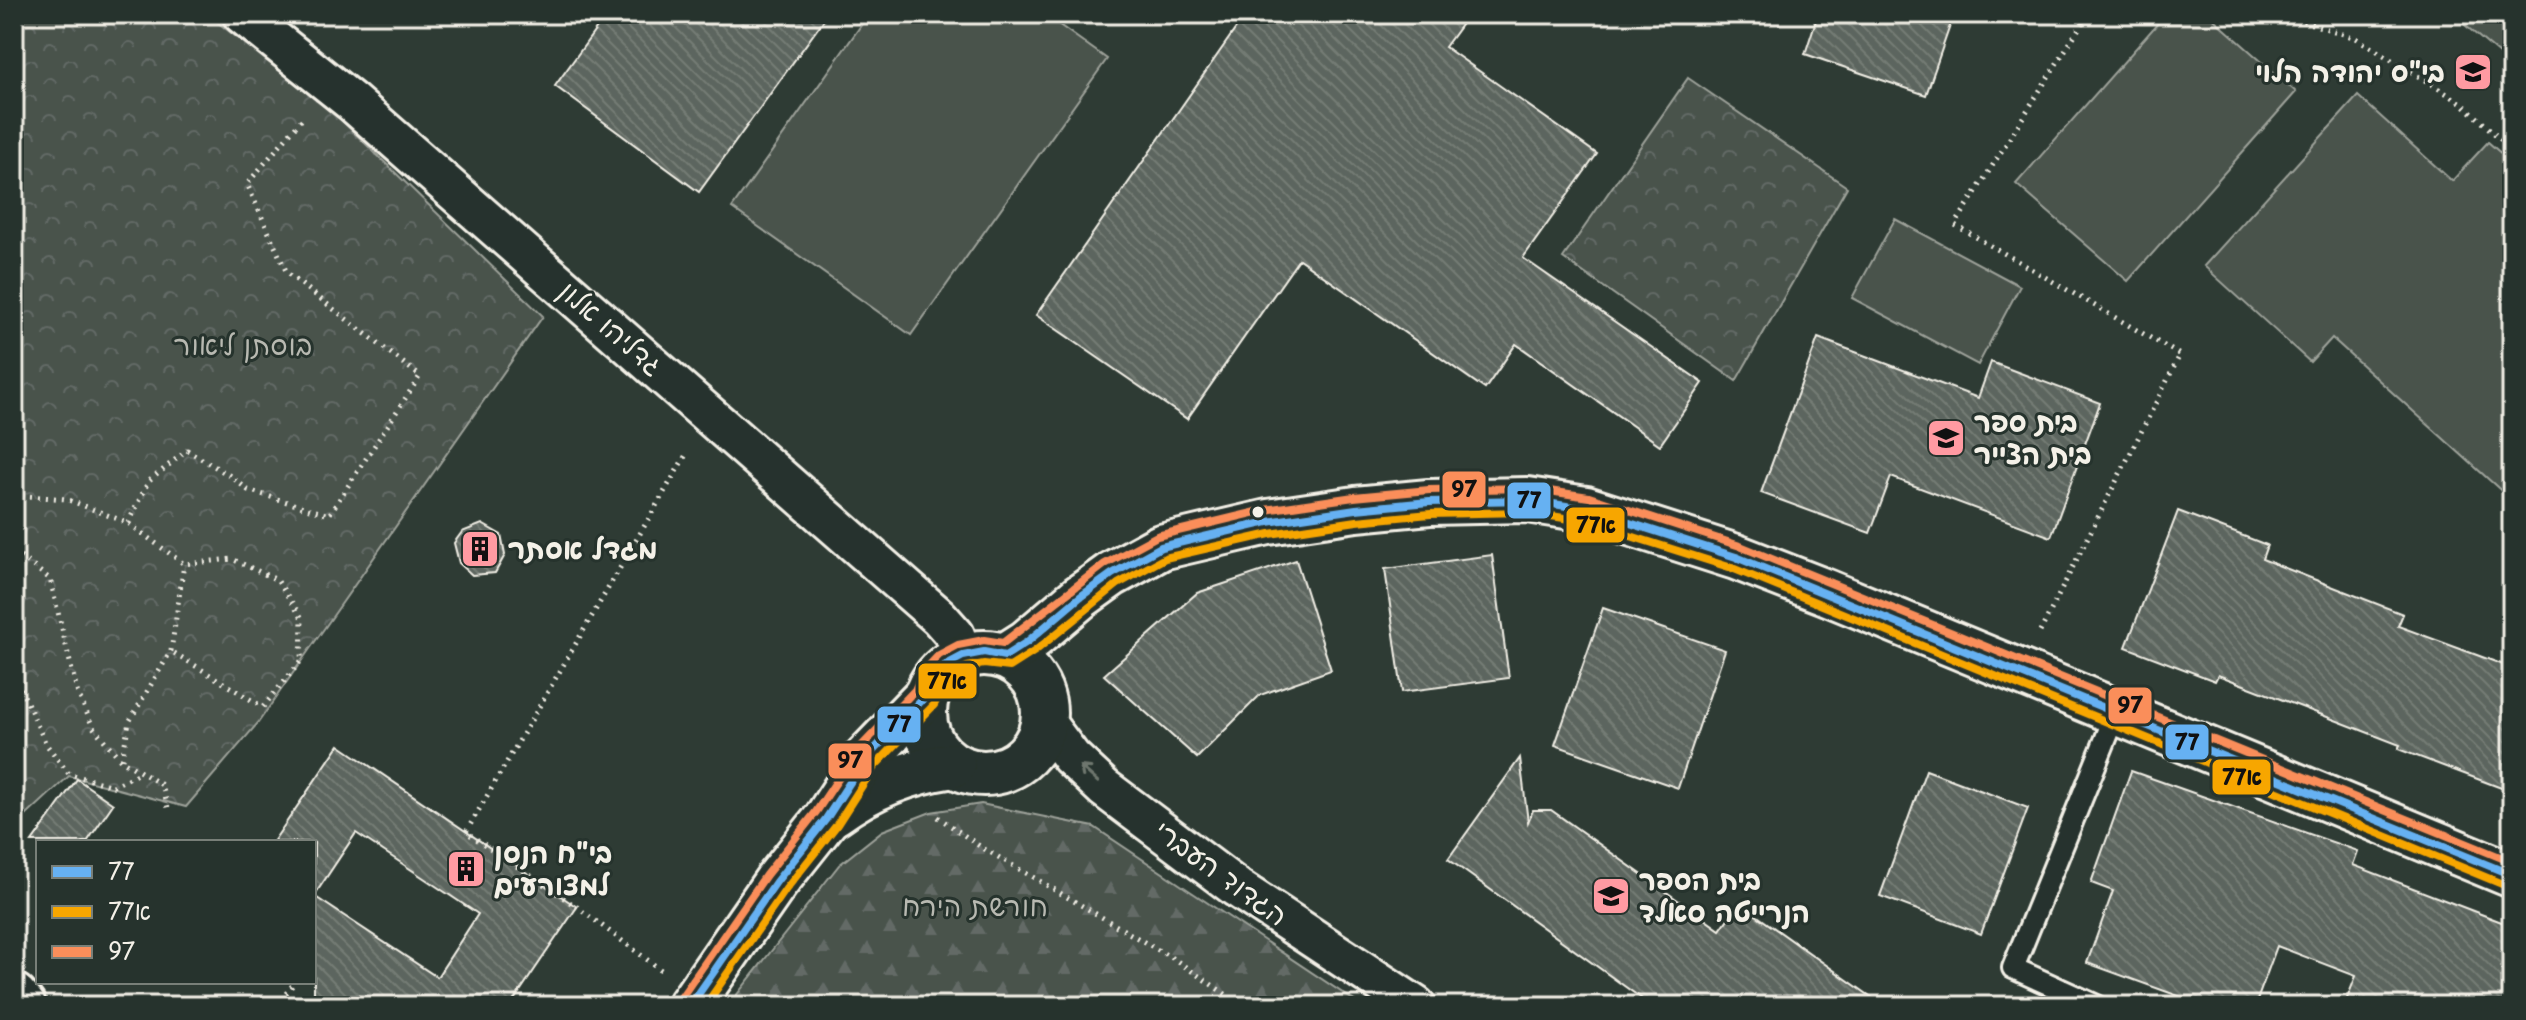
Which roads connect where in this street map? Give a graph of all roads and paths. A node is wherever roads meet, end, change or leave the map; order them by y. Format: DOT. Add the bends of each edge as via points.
graph roads {
  1 [pos="242,14"];
  2 [pos="2088,14"];
  3 [pos="2280,14"];
  4 [pos="331,84"];
  5 [pos="2512,150"];
  6 [pos="710,414"];
  7 [pos="14,495"];
  8 [pos="128,523"];
  9 [pos="14,552"];
  10 [pos="184,564"];
  11 [pos="2056,601"];
  12 [pos="171,651"];
  13 [pos="984,656"];
  14 [pos="14,674"];
  15 [pos="925,697"];
  16 [pos="2117,711"];
  17 [pos="1044,721"];
  18 [pos="121,760"];
  19 [pos="953,765"];
  20 [pos="140,772"];
  21 [pos="904,775"];
  22 [pos="168,808"];
  23 [pos="826,819"];
  24 [pos="2512,875"];
  25 [pos="293,984"];
  26 [pos="14,996"];
  27 [pos="693,1001"];
  28 [pos="23,1006"];
  29 [pos="276,1006"];
  30 [pos="1243,1006"];
  31 [pos="1416,1006"];
  32 [pos="2097,1006"];
  1 -- 4 [label="street, גדליהו אלון"];
  2 -- 11 [label="path" via="1955,225 2180,355"];
  3 -- 5 [label="path" via="2356,38 2462,103"];
  4 -- 6 [label="street, גדליהו אלון"];
  4 -- 8 [label="path" via="247,184 287,273 420,376 329,515 248,490 187,450 148,482"];
  6 -- 13 [label="street, גדליהו אלון"];
  6 -- 27 [label="path" via="466,832 577,907"];
  7 -- 8 [label="path" via="66,499"];
  8 -- 10 [label="path"];
  9 -- 18 [label="path" via="50,579 77,691 93,727"];
  10 -- 12 [label="path"];
  10 -- 12 [label="path" via="232,559 277,580 302,618 301,661 263,707"];
  12 -- 18 [label="path" via="129,722"];
  13 -- 15 [label="street" via="946,665"];
  13 -- 16 [label="street" via="1027,642 1112,574 1161,547 1268,522 1356,509 1527,500 1586,509 1736,557"];
  13 -- 17 [label="street" via="1023,666 1043,700"];
  14 -- 20 [label="path" via="46,744 69,774 113,786"];
  15 -- 19 [label="street" via="928,736"];
  15 -- 23 [label="street" via="865,759"];
  16 -- 24 [label="street"];
  16 -- 32 [label="lane" via="2013,968"];
  17 -- 19 [label="street" via="1039,740 1010,768 971,772"];
  31 -- 17 [label="street, הגדוד העברי, one-way" via="1237,888 1104,788"];
  18 -- 20 [label="path"];
  19 -- 21 [label="street"];
  20 -- 22 [label="path" via="162,785"];
  21 -- 23 [label="street"];
  21 -- 30 [label="path" via="911,793 931,812 981,847 1177,961"];
  23 -- 27 [label="street"];
  25 -- 29 [label="path"];
  26 -- 28 [label="street"];
}
